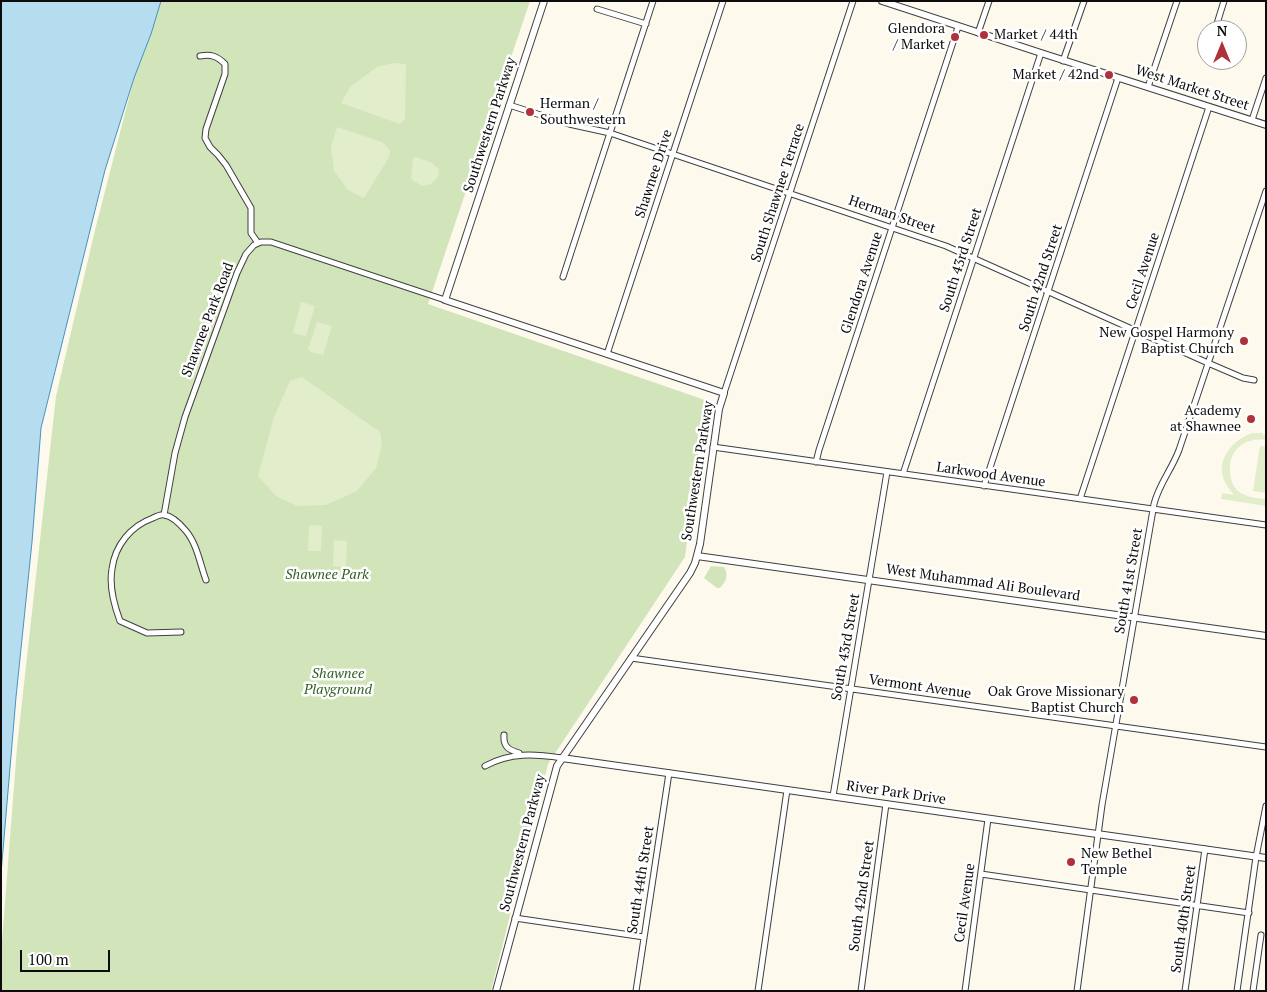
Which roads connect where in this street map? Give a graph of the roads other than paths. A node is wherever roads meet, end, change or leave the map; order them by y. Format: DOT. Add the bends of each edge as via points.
graph roads {
  1 [pos="544,1"];
  2 [pos="653,1"];
  3 [pos="723,1"];
  4 [pos="853,1"];
  5 [pos="882,1"];
  6 [pos="989,1"];
  7 [pos="1084,1"];
  8 [pos="1177,1"];
  9 [pos="1224,1"];
  10 [pos="598,9"];
  11 [pos="1218,20"];
  12 [pos="646,24"];
  13 [pos="958,27"];
  14 [pos="978,33"];
  15 [pos="1041,54"];
  16 [pos="200,56"];
  17 [pos="1064,60"];
  18 [pos="1118,78"];
  19 [pos="1266,78"];
  20 [pos="1148,87"];
  21 [pos="509,105"];
  22 [pos="1209,107"];
  23 [pos="1252,120"];
  24 [pos="1266,125"];
  25 [pos="610,133"];
  26 [pos="673,154"];
  27 [pos="1266,191"];
  28 [pos="790,192"];
  29 [pos="892,227"];
  30 [pos="258,243"];
  31 [pos="974,258"];
  32 [pos="563,277"];
  33 [pos="1048,291"];
  34 [pos="445,300"];
  35 [pos="1136,330"];
  36 [pos="607,354"];
  37 [pos="1208,363"];
  38 [pos="1254,380"];
  39 [pos="724,393"];
  40 [pos="713,447"];
  41 [pos="816,462"];
  42 [pos="887,472"];
  43 [pos="903,474"];
  44 [pos="984,486"];
  45 [pos="1080,499"];
  46 [pos="1152,510"];
  47 [pos="164,515"];
  48 [pos="1266,526"];
  49 [pos="697,556"];
  50 [pos="206,580"];
  51 [pos="869,580"];
  52 [pos="1134,618"];
  53 [pos="180,632"];
  54 [pos="1266,636"];
  55 [pos="631,658"];
  56 [pos="851,688"];
  57 [pos="1116,726"];
  58 [pos="504,735"];
  59 [pos="1266,747"];
  60 [pos="522,754"];
  61 [pos="562,758"];
  62 [pos="485,766"];
  63 [pos="669,774"];
  64 [pos="787,790"];
  65 [pos="833,796"];
  66 [pos="886,804"];
  67 [pos="1266,806"];
  68 [pos="988,819"];
  69 [pos="1098,834"];
  70 [pos="1204,849"];
  71 [pos="1256,857"];
  72 [pos="1266,858"];
  73 [pos="981,874"];
  74 [pos="1090,890"];
  75 [pos="1197,906"];
  76 [pos="1249,914"];
  77 [pos="515,918"];
  78 [pos="1261,935"];
  79 [pos="644,937"];
  80 [pos="496,991"];
  81 [pos="636,991"];
  82 [pos="758,991"];
  83 [pos="861,991"];
  84 [pos="965,991"];
  85 [pos="1077,991"];
  86 [pos="1185,991"];
  87 [pos="1237,991"];
  88 [pos="1254,991"];
  1 -- 21 [label="street, Southwestern Parkway"];
  2 -- 12 [label="street"];
  3 -- 26 [label="street, Shawnee Drive"];
  4 -- 28 [label="street, South Shawnee Terrace"];
  5 -- 13 [label="street, West Market Street"];
  6 -- 14 [label="street"];
  7 -- 17 [label="street"];
  8 -- 20 [label="street"];
  9 -- 11 [label="street"];
  10 -- 12 [label="street"];
  12 -- 25 [label="street"];
  13 -- 14 [label="street, West Market Street"];
  13 -- 29 [label="street, Glendora Avenue"];
  14 -- 15 [label="street, West Market Street"];
  15 -- 17 [label="street, West Market Street"];
  15 -- 31 [label="street, South 43rd Street"];
  16 -- 30 [label="street" via="210,54 225,64 225,74 205,138 226,165 251,208 250,233"];
  17 -- 18 [label="street, West Market Street"];
  18 -- 20 [label="street, West Market Street"];
  18 -- 33 [label="street, South 42nd Street"];
  19 -- 23 [label="street"];
  20 -- 22 [label="street, West Market Street"];
  21 -- 25 [label="street, Herman Street"];
  21 -- 34 [label="street, Southwestern Parkway"];
  22 -- 23 [label="street, West Market Street"];
  22 -- 35 [label="street, Cecil Avenue"];
  23 -- 24 [label="street, West Market Street"];
  25 -- 26 [label="street, Herman Street"];
  25 -- 32 [label="street"];
  26 -- 28 [label="street, Herman Street"];
  26 -- 36 [label="street, Shawnee Drive"];
  27 -- 37 [label="street, South 41st Street"];
  28 -- 29 [label="street, Herman Street"];
  28 -- 39 [label="street, South Shawnee Terrace"];
  29 -- 31 [label="street, Herman Street"];
  29 -- 41 [label="street, Glendora Avenue"];
  30 -- 34 [label="street" via="272,242"];
  30 -- 47 [label="street, Shawnee Park Road" via="246,254 236,274 192,396 175,453"];
  31 -- 33 [label="street, Herman Street"];
  31 -- 43 [label="street, South 43rd Street"];
  33 -- 35 [label="street, Herman Street"];
  33 -- 44 [label="street, South 42nd Street"];
  34 -- 36 [label="street, Southwestern Parkway"];
  35 -- 37 [label="street, Herman Street"];
  35 -- 45 [label="street, Cecil Avenue"];
  36 -- 39 [label="street, Southwestern Parkway"];
  37 -- 38 [label="street, Herman Street"];
  37 -- 46 [label="street, South 41st Street" via="1176,459 1160,487"];
  39 -- 40 [label="street, Southwestern Parkway"];
  40 -- 41 [label="street, Larkwood Avenue"];
  40 -- 49 [label="street, Southwestern Parkway"];
  41 -- 42 [label="street, Larkwood Avenue"];
  42 -- 43 [label="street, Larkwood Avenue"];
  42 -- 51 [label="street, South 43rd Street"];
  43 -- 44 [label="street, Larkwood Avenue"];
  44 -- 45 [label="street, Larkwood Avenue"];
  45 -- 46 [label="street, Larkwood Avenue"];
  46 -- 48 [label="street, Larkwood Avenue"];
  46 -- 52 [label="street, South 41st Street"];
  47 -- 50 [label="street" via="190,536"];
  47 -- 53 [label="street" via="144,522 123,541 112,569 112,593 120,621 147,633"];
  49 -- 51 [label="street, West Muhammad Ali Boulevard"];
  49 -- 55 [label="street, Southwestern Parkway" via="690,573"];
  51 -- 52 [label="street, West Muhammad Ali Boulevard"];
  51 -- 56 [label="street, South 43rd Street"];
  52 -- 54 [label="street, West Muhammad Ali Boulevard"];
  52 -- 57 [label="street, South 41st Street"];
  55 -- 56 [label="street, Vermont Avenue"];
  55 -- 61 [label="street, Southwestern Parkway"];
  56 -- 57 [label="street, Vermont Avenue"];
  56 -- 65 [label="street, South 43rd Street"];
  57 -- 59 [label="street, Vermont Avenue"];
  57 -- 69 [label="street, South 41st Street"];
  58 -- 60 [label="street" via="506,746"];
  60 -- 61 [label="street, River Park Drive"];
  60 -- 62 [label="street, River Park Drive" via="500,758"];
  61 -- 63 [label="street, River Park Drive"];
  61 -- 77 [label="street, Southwestern Parkway" via="557,766"];
  63 -- 64 [label="street, River Park Drive"];
  63 -- 79 [label="street, South 44th Street"];
  64 -- 65 [label="street, River Park Drive"];
  64 -- 82 [label="street"];
  65 -- 66 [label="street, River Park Drive"];
  66 -- 68 [label="street, River Park Drive"];
  66 -- 83 [label="street, South 42nd Street"];
  67 -- 71 [label="street"];
  68 -- 69 [label="street, River Park Drive"];
  68 -- 73 [label="street, Cecil Avenue"];
  69 -- 70 [label="street, River Park Drive"];
  69 -- 74 [label="street, South 41st Street"];
  70 -- 71 [label="street, River Park Drive"];
  70 -- 75 [label="street, South 40th Street"];
  71 -- 72 [label="street, River Park Drive"];
  71 -- 76 [label="street"];
  73 -- 74 [label="street"];
  73 -- 84 [label="street, Cecil Avenue"];
  74 -- 75 [label="street"];
  74 -- 85 [label="street, South 41st Street"];
  75 -- 76 [label="street"];
  75 -- 86 [label="street, South 40th Street"];
  76 -- 87 [label="street"];
  77 -- 79 [label="street"];
  77 -- 80 [label="street, Southwestern Parkway"];
  78 -- 88 [label="street"];
  79 -- 81 [label="street, South 44th Street"];
}
